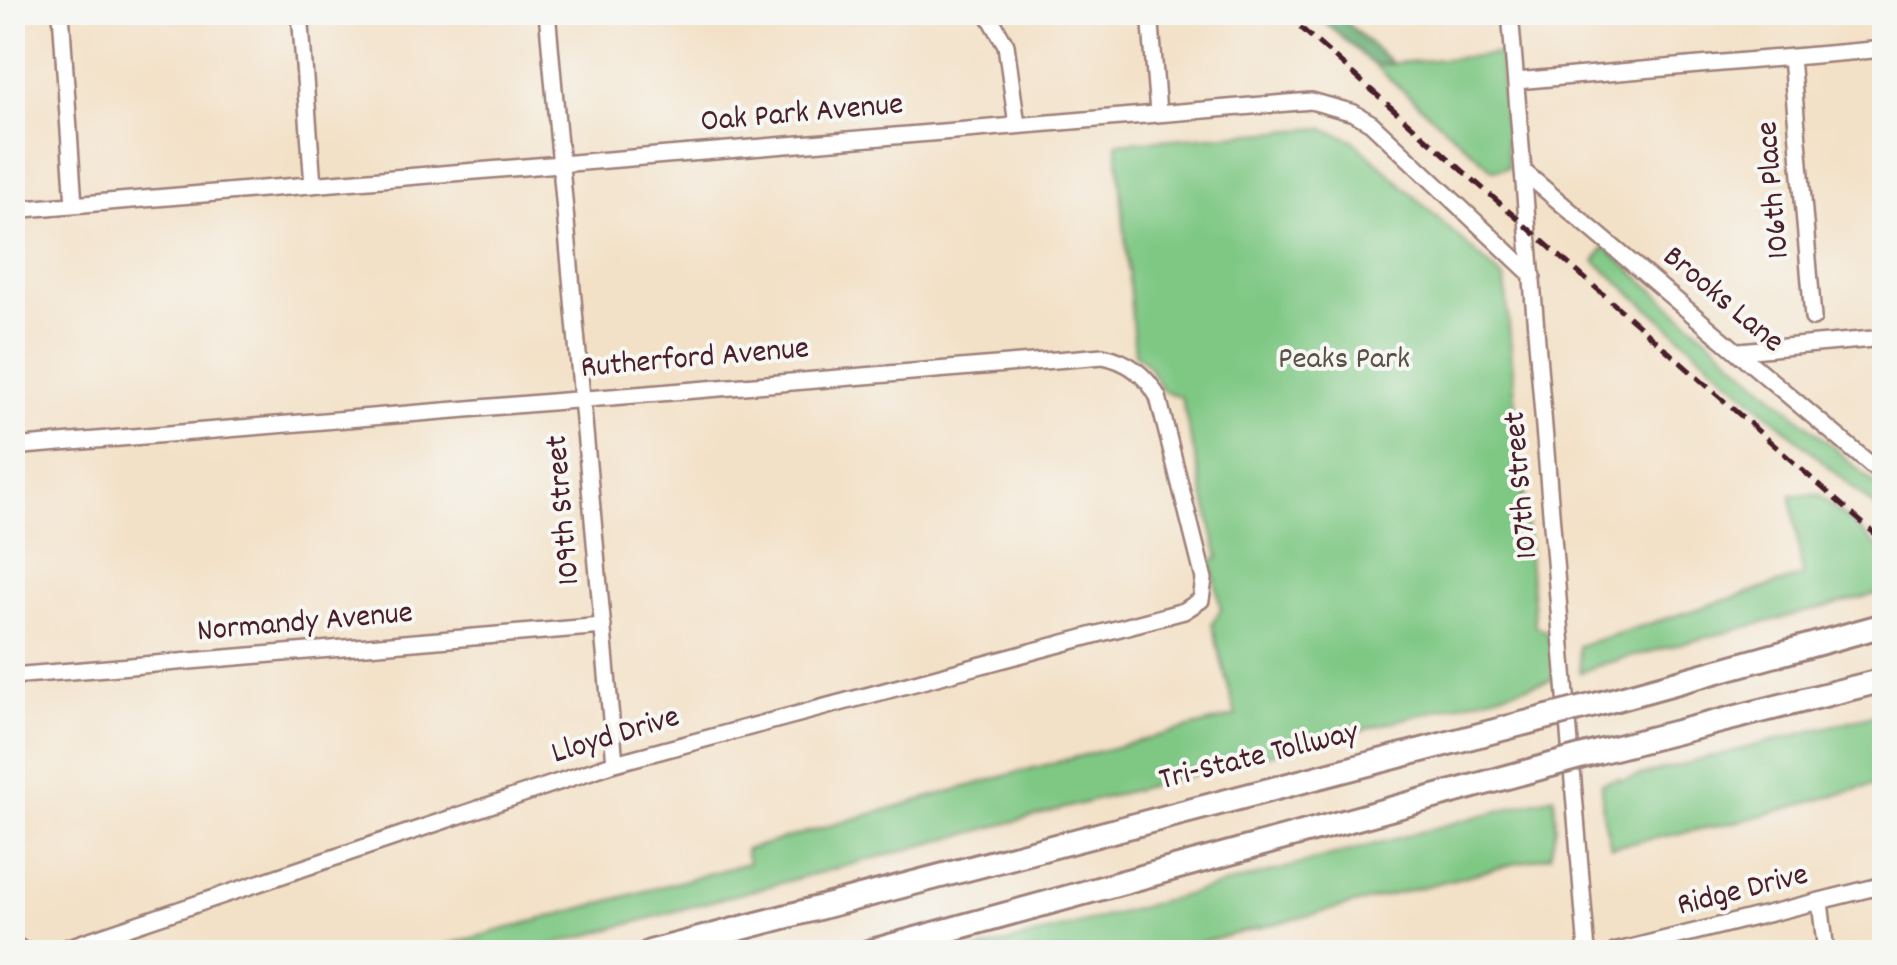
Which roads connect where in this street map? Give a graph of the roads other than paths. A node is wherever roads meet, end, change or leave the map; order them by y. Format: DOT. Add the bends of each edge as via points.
graph roads {
  1 [pos="61,12"];
  2 [pos="300,12"];
  3 [pos="547,12"];
  4 [pos="987,12"];
  5 [pos="1150,12"];
  6 [pos="1510,12"];
  7 [pos="1884,49"];
  8 [pos="1792,57"];
  9 [pos="1516,81"];
  10 [pos="1158,113"];
  11 [pos="1017,125"];
  12 [pos="561,164"];
  13 [pos="1522,171"];
  14 [pos="313,184"];
  15 [pos="74,205"];
  16 [pos="12,210"];
  17 [pos="1532,276"];
  18 [pos="1813,318"];
  19 [pos="1884,338"];
  20 [pos="1740,351"];
  21 [pos="583,398"];
  22 [pos="12,447"];
  23 [pos="1884,476"];
  24 [pos="1201,600"];
  25 [pos="1884,625"];
  26 [pos="603,626"];
  27 [pos="12,676"];
  28 [pos="1882,681"];
  29 [pos="616,763"];
  30 [pos="1884,886"];
  31 [pos="1820,902"];
  32 [pos="12,942"];
  33 [pos="28,952"];
  34 [pos="54,952"];
  35 [pos="650,952"];
  36 [pos="868,952"];
  37 [pos="1587,952"];
  38 [pos="1614,952"];
  39 [pos="1826,952"];
  1 -- 15 [label="street"];
  2 -- 14 [label="street"];
  3 -- 12 [label="street, 109th Street"];
  4 -- 11 [label="street" via="1006,44"];
  5 -- 10 [label="street"];
  6 -- 9 [label="street, 107th Street"];
  7 -- 8 [label="street"];
  8 -- 9 [label="street"];
  8 -- 18 [label="street, 106th Place"];
  9 -- 13 [label="street, 107th Street"];
  10 -- 11 [label="street, Oak Park Avenue"];
  10 -- 17 [label="street, Oak Park Avenue" via="1311,101 1354,112"];
  11 -- 12 [label="street, Oak Park Avenue"];
  12 -- 14 [label="street, Oak Park Avenue"];
  12 -- 21 [label="street, 109th Street"];
  13 -- 17 [label="street, 107th Street"];
  13 -- 20 [label="street, Brooks Lane"];
  14 -- 15 [label="street, Oak Park Avenue"];
  15 -- 16 [label="street, Oak Park Avenue"];
  17 -- 37 [label="street, 107th Street"];
  19 -- 20 [label="street"];
  20 -- 23 [label="street, Brooks Lane"];
  21 -- 22 [label="street, Rutherford Avenue"];
  21 -- 24 [label="street, Rutherford Avenue" via="1114,358 1140,374 1158,397 1204,579"];
  21 -- 26 [label="street, 109th Street"];
  24 -- 29 [label="street, Lloyd Drive" via="1184,610"];
  25 -- 35 [label="highway, Tri-State Tollway, bridge"];
  26 -- 27 [label="street, Normandy Avenue"];
  26 -- 29 [label="street, 109th Street"];
  28 -- 36 [label="highway, bridge"];
  29 -- 34 [label="street, Lloyd Drive"];
  30 -- 31 [label="street, Ridge Drive"];
  31 -- 38 [label="street, Ridge Drive"];
  31 -- 39 [label="street"];
  32 -- 33 [label="street"];
}
